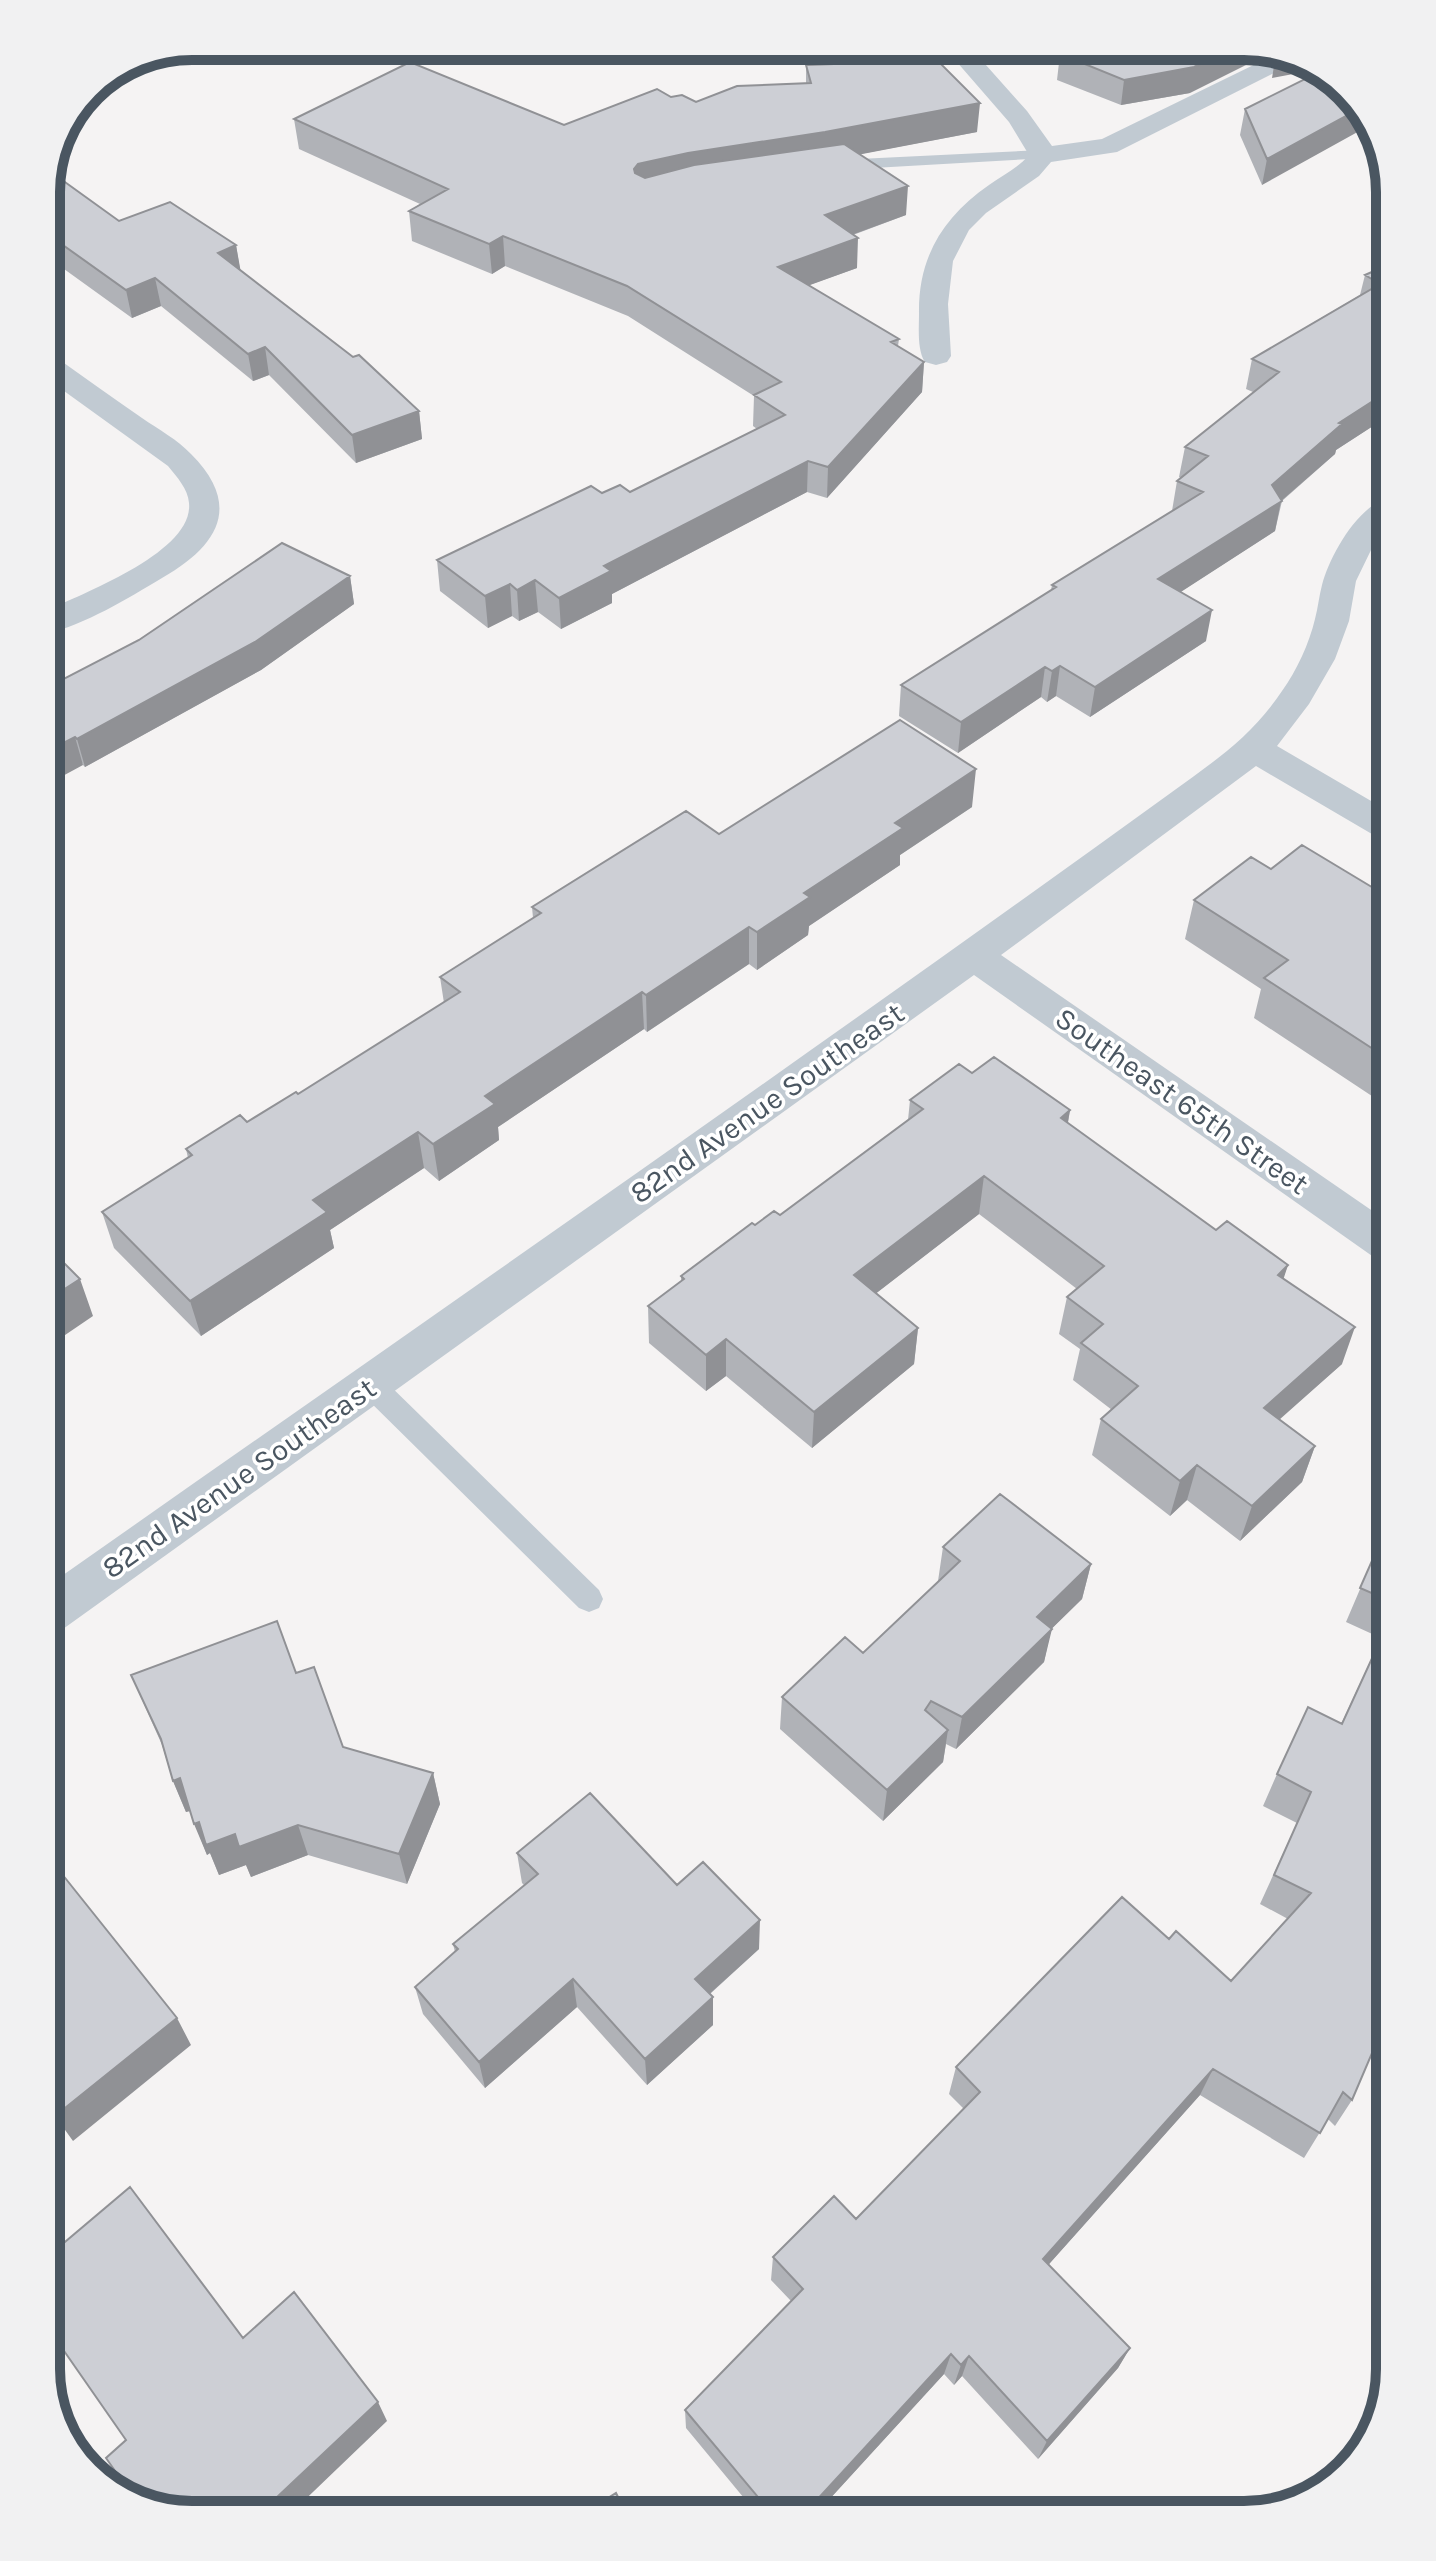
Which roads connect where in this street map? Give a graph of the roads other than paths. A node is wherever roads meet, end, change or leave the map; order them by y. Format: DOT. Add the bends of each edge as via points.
graph roads {
  1 [pos="967,60"];
  2 [pos="1275,64"];
  3 [pos="1042,155"];
  4 [pos="820,168"];
  5 [pos="936,356"];
  6 [pos="60,374"];
  7 [pos="1376,520"];
  8 [pos="60,617"];
  9 [pos="1255,749"];
  10 [pos="1376,820"];
  11 [pos="974,955"];
  12 [pos="1376,1236"];
  13 [pos="371,1385"];
  14 [pos="589,1599"];
  15 [pos="60,1604"];
  1 -- 3 [label="street" via="1026,126"];
  2 -- 3 [label="street" via="1108,146"];
  3 -- 4 [label="lane"];
  3 -- 5 [label="street" via="964,217 946,239 933,297"];
  6 -- 8 [label="street" via="196,475 206,513 190,546 165,565"];
  7 -- 9 [label="street, 82nd Avenue Southeast" via="1339,581 1318,659 1297,696"];
  9 -- 10 [label="street"];
  9 -- 11 [label="street, 82nd Avenue Southeast"];
  11 -- 12 [label="street, Southeast 65th Street"];
  11 -- 13 [label="street, 82nd Avenue Southeast"];
  13 -- 14 [label="lane"];
  13 -- 15 [label="street, 82nd Avenue Southeast"];
}
